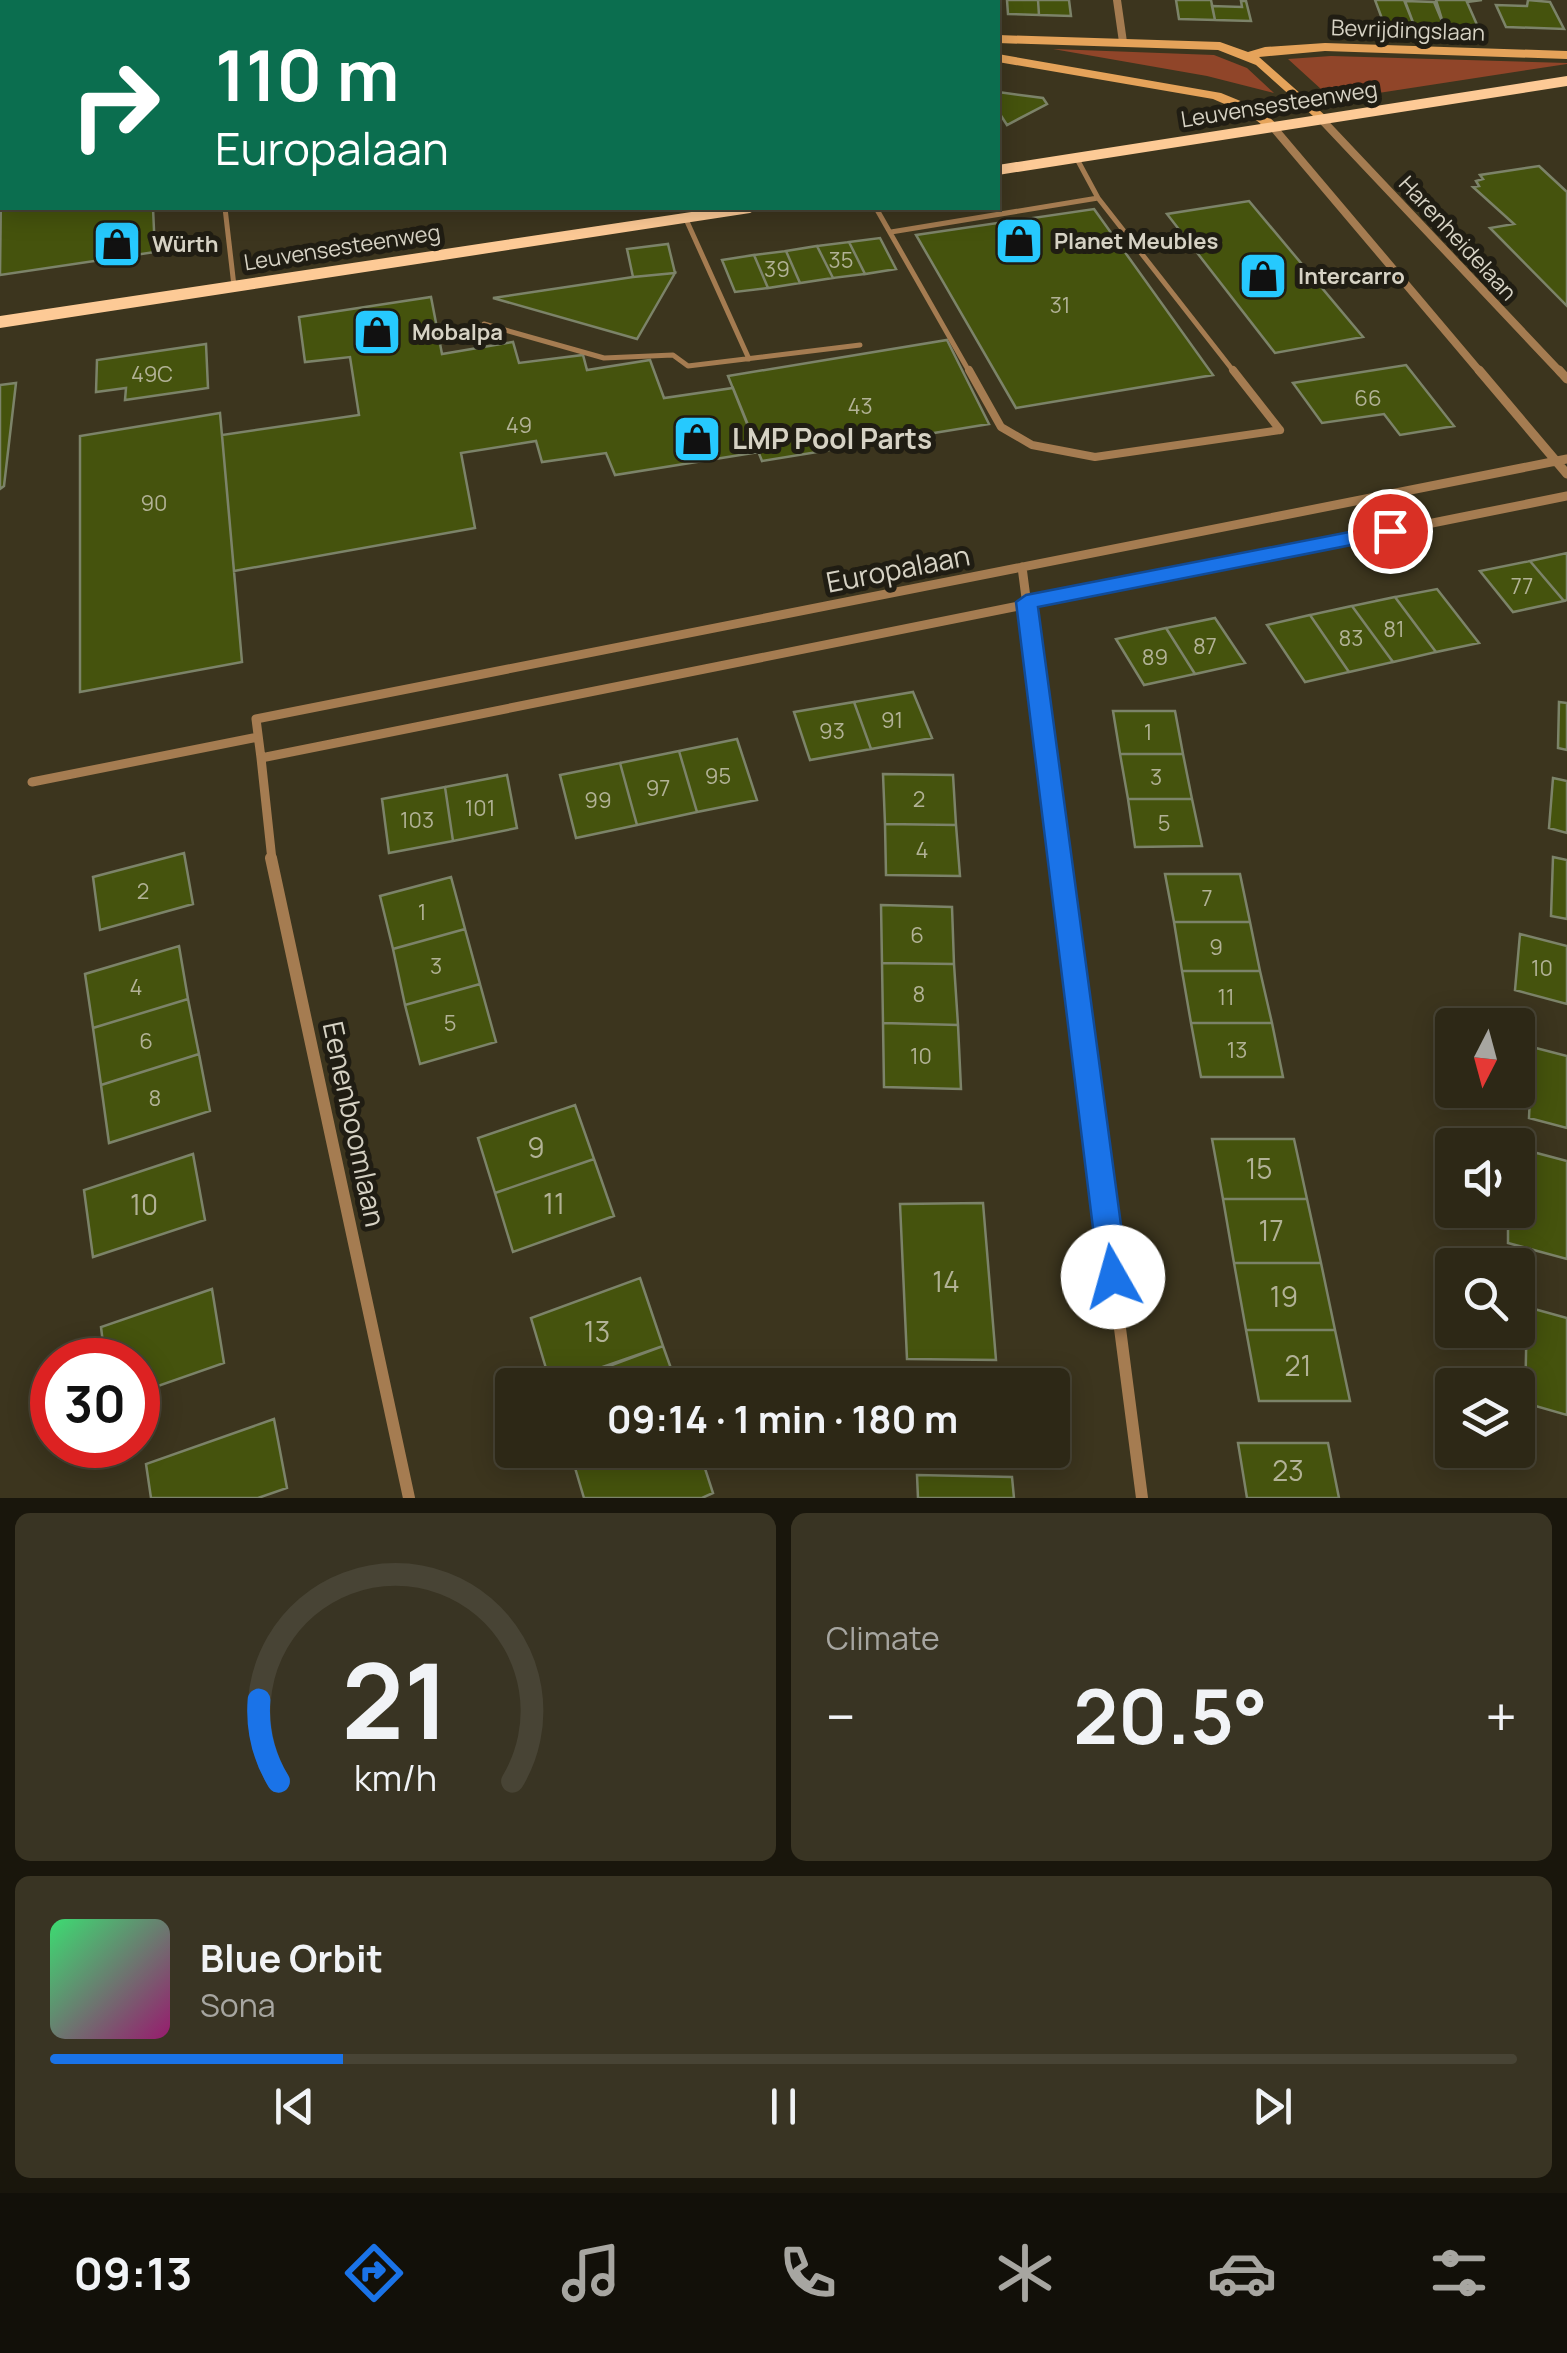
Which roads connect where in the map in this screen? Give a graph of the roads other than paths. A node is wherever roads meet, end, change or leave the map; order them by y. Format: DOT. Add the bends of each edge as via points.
graph roads {
  1 [pos="1117,0"];
  2 [pos="1000,39"];
  3 [pos="1123,42"];
  4 [pos="1567,55"];
  5 [pos="1250,56"];
  6 [pos="1000,58"];
  7 [pos="1567,82"];
  8 [pos="1322,120"];
  9 [pos="1273,127"];
  10 [pos="1077,159"];
  11 [pos="1000,170"];
  12 [pos="1098,198"];
  13 [pos="225,210"];
  14 [pos="737,210"];
  15 [pos="877,210"];
  16 [pos="685,218"];
  17 [pos="891,232"];
  18 [pos="234,286"];
  19 [pos="0,322"];
  20 [pos="484,324"];
  21 [pos="860,345"];
  22 [pos="749,359"];
  23 [pos="1567,380"];
  24 [pos="1562,460"];
  25 [pos="1567,474"];
  26 [pos="1567,496"];
  27 [pos="1022,567"];
  28 [pos="1026,602"];
  29 [pos="258,737"];
  30 [pos="261,758"];
  31 [pos="32,782"];
  32 [pos="409,1498"];
  33 [pos="1142,1498"];
  1 -- 3 [label="street"];
  2 -- 3 [label="street, Bevrijdingslaan"];
  3 -- 5 [label="street, Bevrijdingslaan" via="1220,46"];
  4 -- 5 [label="street, Bevrijdingslaan" via="1325,46"];
  5 -- 8 [label="street, Bevrijdingslaan"];
  6 -- 9 [label="street" via="1216,96"];
  7 -- 8 [label="main road, Leuvensesteenweg"];
  8 -- 9 [label="main road, Leuvensesteenweg"];
  8 -- 23 [label="street, Harenheidelaan"];
  9 -- 10 [label="main road, Leuvensesteenweg"];
  9 -- 24 [label="street"];
  10 -- 11 [label="main road, Leuvensesteenweg"];
  10 -- 12 [label="lane"];
  12 -- 17 [label="lane"];
  12 -- 17 [label="lane" via="1280,430 1095,457 1032,445 1001,427"];
  13 -- 18 [label="lane"];
  14 -- 16 [label="main road, Leuvensesteenweg"];
  15 -- 17 [label="lane"];
  16 -- 18 [label="main road, Leuvensesteenweg"];
  16 -- 22 [label="lane"];
  18 -- 19 [label="main road, Leuvensesteenweg"];
  20 -- 22 [label="lane" via="604,358 673,355 688,366"];
  21 -- 22 [label="lane"];
  24 -- 25 [label="street"];
  24 -- 27 [label="street, Europalaan"];
  26 -- 28 [label="street, Europalaan"];
  27 -- 28 [label="street"];
  27 -- 29 [label="street, Europalaan" via="256,718"];
  28 -- 30 [label="street, Europalaan"];
  28 -- 33 [label="street"];
  29 -- 30 [label="street"];
  29 -- 31 [label="street"];
  30 -- 32 [label="street, Eenenboomlaan" via="270,847"];
}
